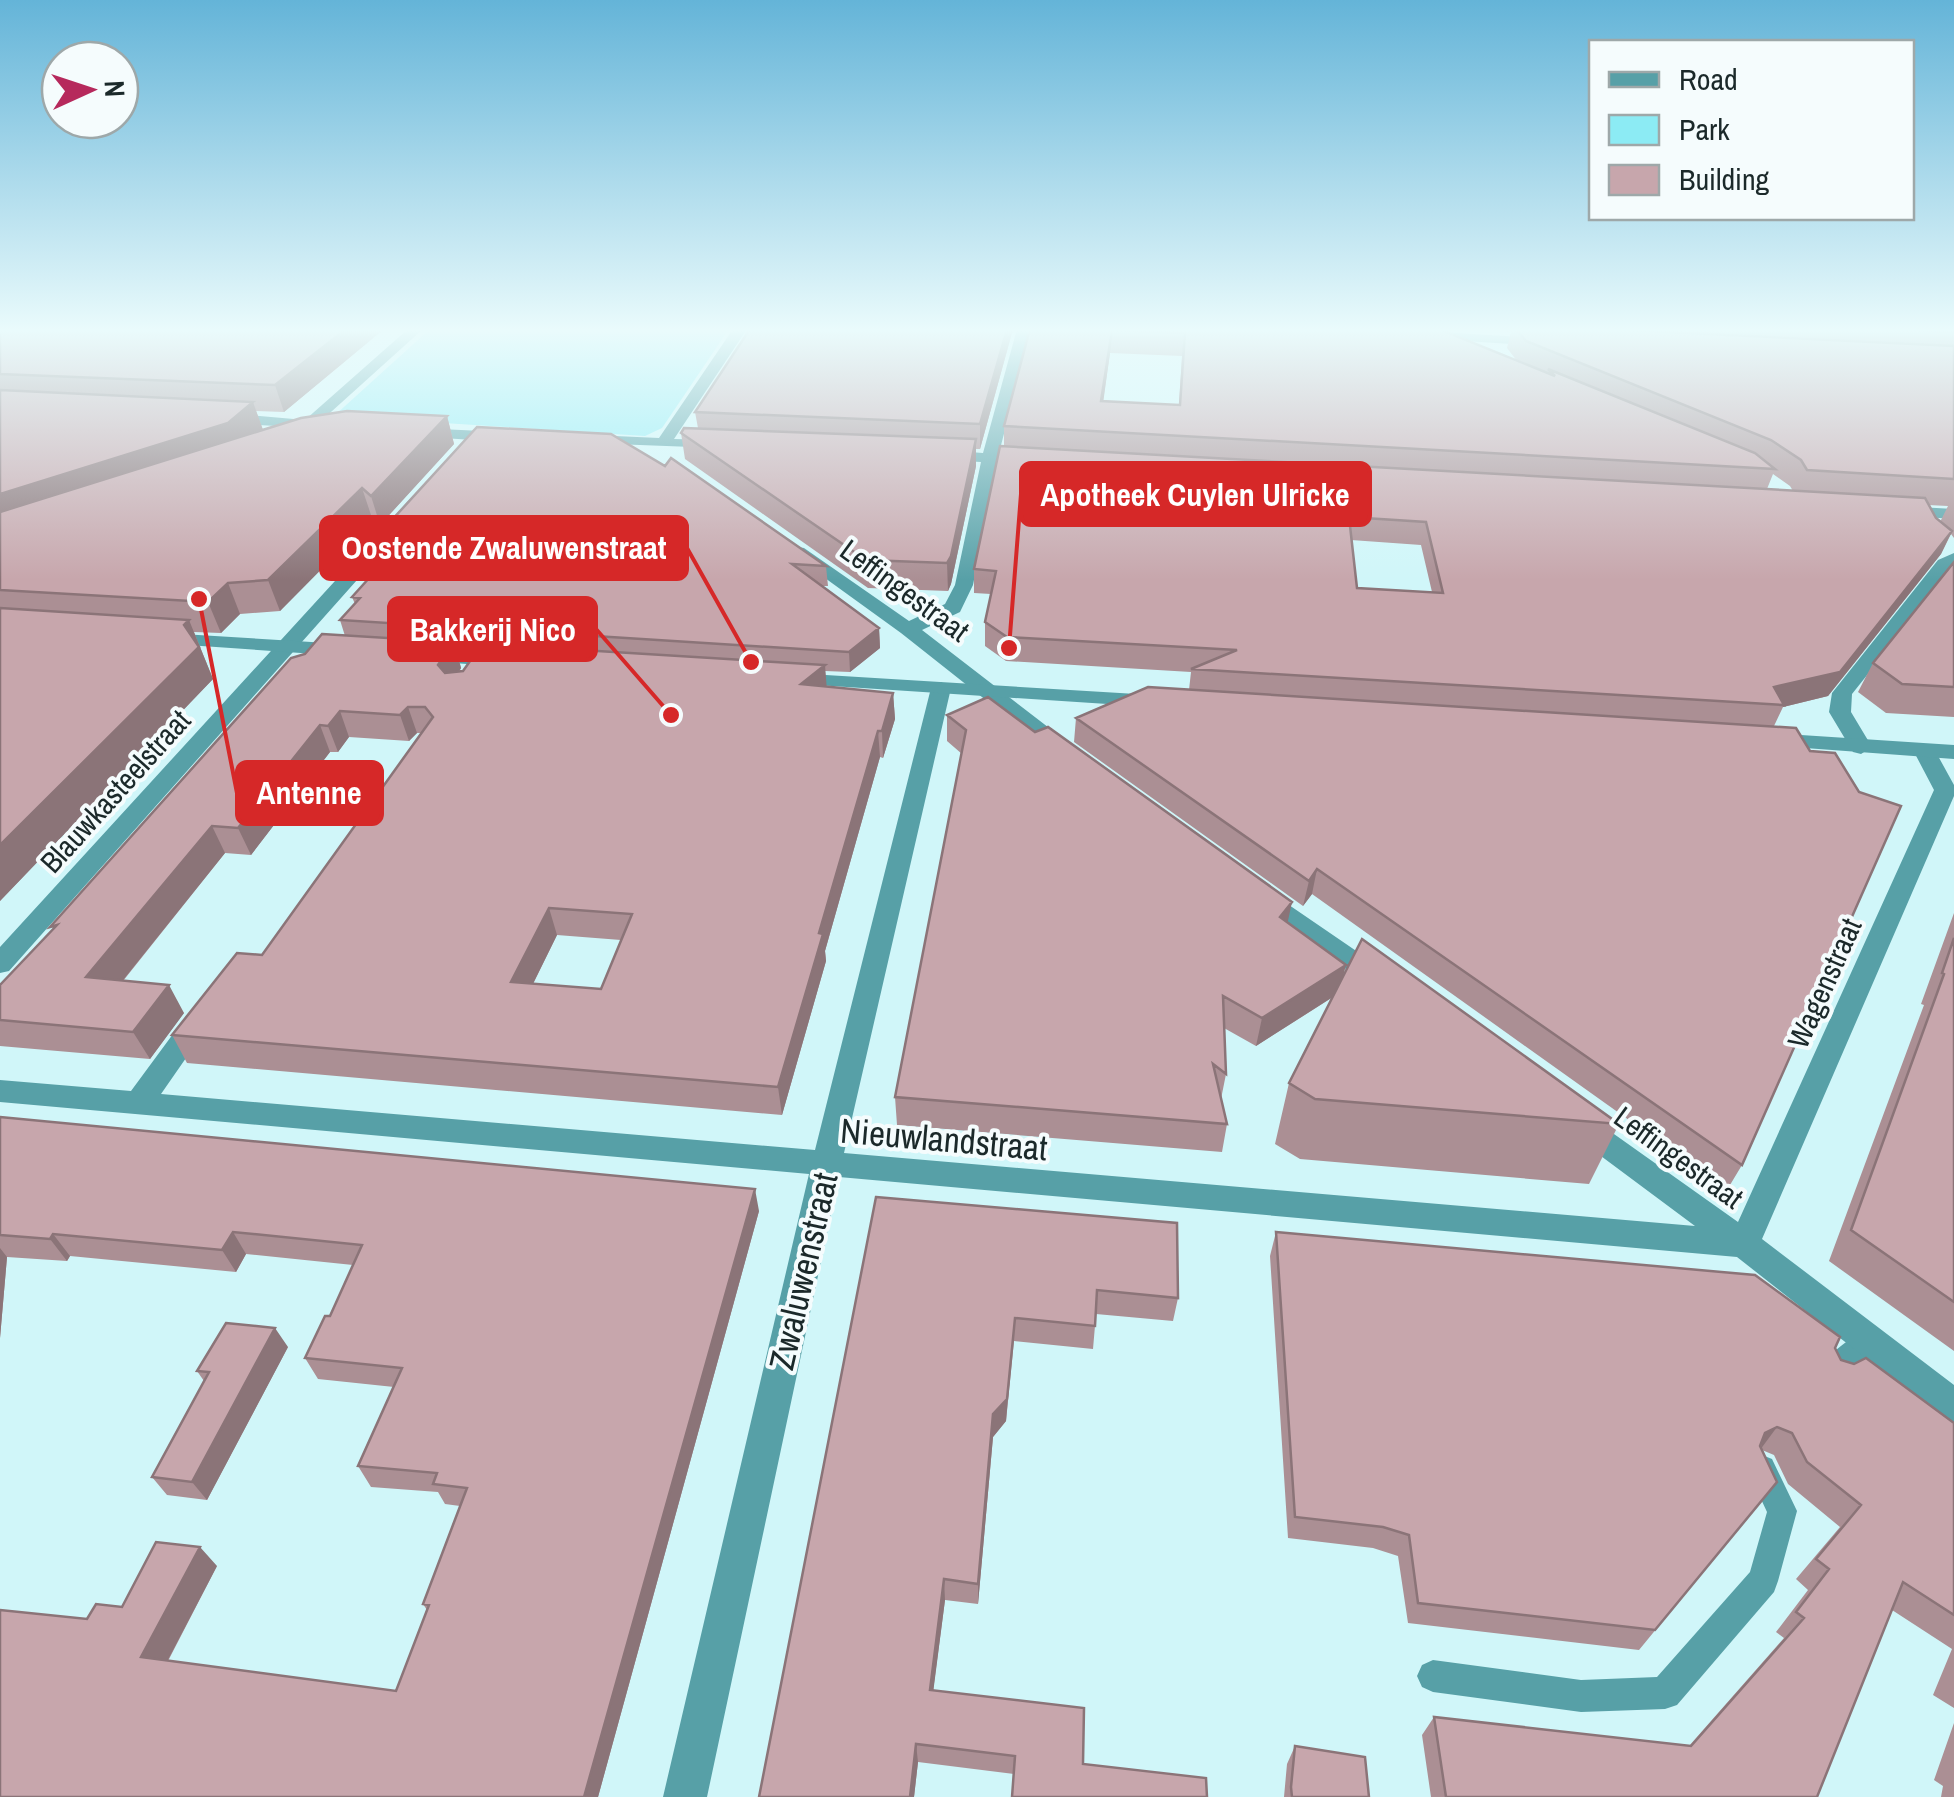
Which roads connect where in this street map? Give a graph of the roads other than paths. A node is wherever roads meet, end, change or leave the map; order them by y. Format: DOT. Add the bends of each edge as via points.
graph roads {
  1 [pos="321,413"];
  2 [pos="684,413"];
  3 [pos="1002,413"];
  4 [pos="214,418"];
  5 [pos="311,422"];
  6 [pos="402,432"];
  7 [pos="524,437"];
  8 [pos="576,439"];
  9 [pos="297,441"];
  10 [pos="664,442"];
  11 [pos="933,455"];
  12 [pos="990,458"];
  13 [pos="1048,461"];
  14 [pos="426,492"];
  15 [pos="1884,510"];
  16 [pos="1923,512"];
  17 [pos="1954,514"];
  18 [pos="779,539"];
  19 [pos="1947,547"];
  20 [pos="908,629"];
  21 [pos="134,637"];
  22 [pos="288,646"];
  23 [pos="365,652"];
  24 [pos="404,654"];
  25 [pos="522,662"];
  26 [pos="761,676"];
  27 [pos="940,688"];
  28 [pos="986,691"];
  29 [pos="1177,702"];
  30 [pos="1754,739"];
  31 [pos="1861,747"];
  32 [pos="1924,750"];
  33 [pos="1954,752"];
  34 [pos="1078,762"];
  35 [pos="1237,876"];
  36 [pos="0,964"];
  37 [pos="1396,992"];
  38 [pos="213,1000"];
  39 [pos="0,1091"];
  40 [pos="138,1104"];
  41 [pos="1554,1106"];
  42 [pos="826,1167"];
  43 [pos="1744,1244"];
  44 [pos="1870,1341"];
  45 [pos="1834,1370"];
  46 [pos="1954,1406"];
  47 [pos="1761,1467"];
  48 [pos="1433,1676"];
  49 [pos="685,1797"];
  1 -- 5 [label="street"];
  2 -- 10 [label="street"];
  3 -- 12 [label="street"];
  4 -- 5 [label="street"];
  5 -- 9 [label="street" via="342,429"];
  6 -- 7 [label="street" via="470,443"];
  8 -- 10 [label="street"];
  10 -- 10 [label="street" via="668,460 690,468 726,446"];
  11 -- 12 [label="street"];
  12 -- 13 [label="street"];
  12 -- 20 [label="street" via="964,585 953,608"];
  14 -- 22 [label="street, Blauwkasteelstraat"];
  15 -- 16 [label="street"];
  16 -- 17 [label="street"];
  16 -- 19 [label="street"];
  18 -- 20 [label="street, Leffingestraat"];
  19 -- 31 [label="street" via="1944,564 1842,693 1840,712"];
  20 -- 28 [label="street, Leffingestraat"];
  21 -- 22 [label="street"];
  22 -- 23 [label="street"];
  22 -- 36 [label="street, Blauwkasteelstraat"];
  24 -- 25 [label="street" via="476,668"];
  26 -- 27 [label="street"];
  27 -- 28 [label="street"];
  27 -- 42 [label="street, Zwaluwenstraat"];
  28 -- 29 [label="street"];
  28 -- 34 [label="street, Leffingestraat"];
  30 -- 31 [label="street"];
  31 -- 32 [label="street"];
  32 -- 33 [label="street"];
  32 -- 43 [label="street, Wagenstraat" via="1945,790"];
  35 -- 37 [label="street"];
  38 -- 40 [label="street"];
  39 -- 40 [label="street, Nieuwlandstraat"];
  40 -- 42 [label="street, Nieuwlandstraat"];
  41 -- 43 [label="street, Leffingestraat"];
  42 -- 43 [label="street, Nieuwlandstraat"];
  42 -- 49 [label="street, Zwaluwenstraat"];
  43 -- 44 [label="street, Leffingestraat"];
  44 -- 45 [label="lane"];
  44 -- 46 [label="street, Leffingestraat"];
  47 -- 48 [label="lane" via="1782,1511 1763,1581 1665,1692 1581,1696"];
}
